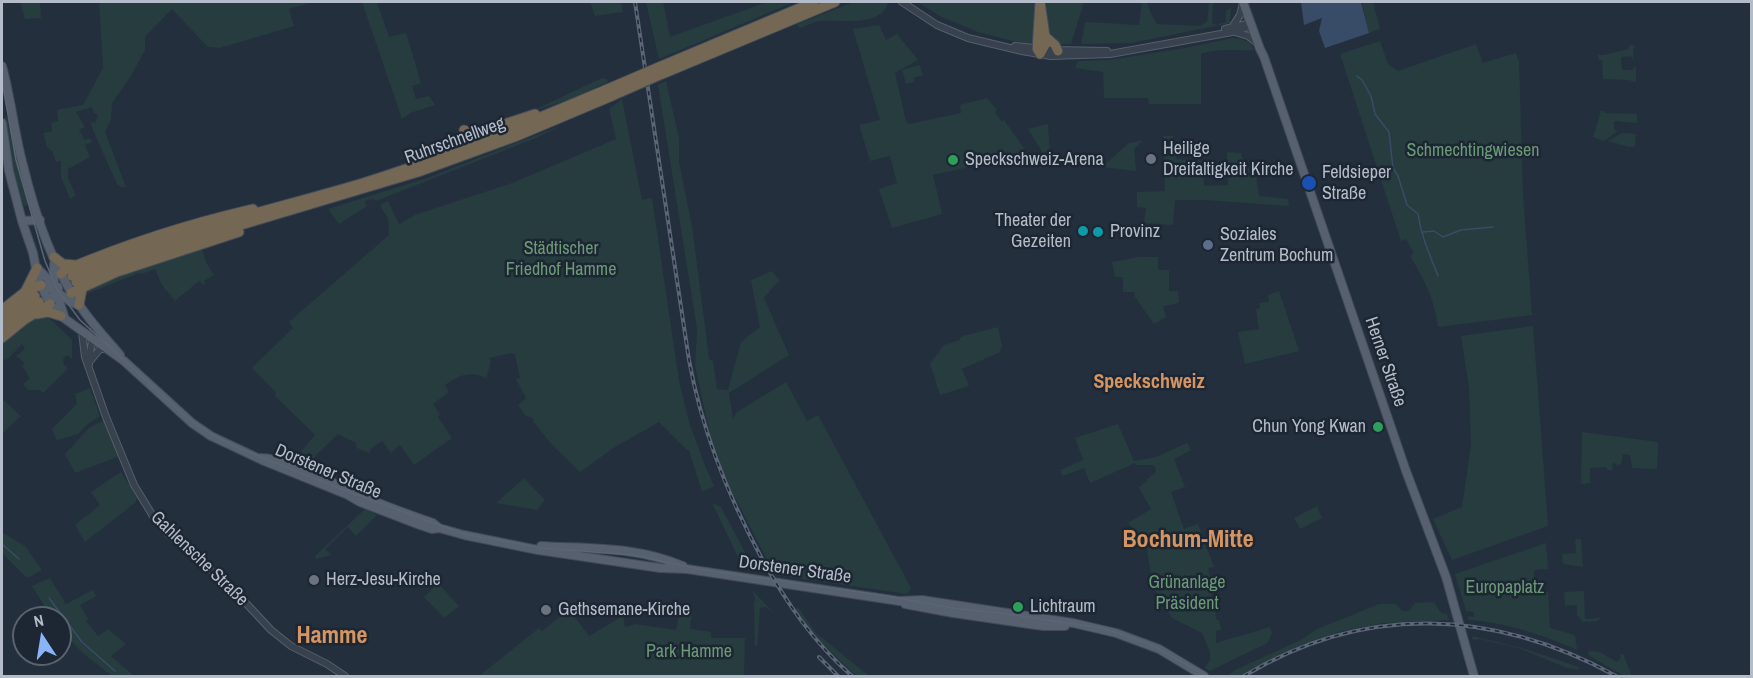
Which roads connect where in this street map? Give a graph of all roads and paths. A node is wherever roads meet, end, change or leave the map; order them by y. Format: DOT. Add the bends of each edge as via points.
graph roads {
  1 [pos="814,2"];
  2 [pos="835,2"];
  3 [pos="902,2"];
  4 [pos="1040,2"];
  5 [pos="1243,2"];
  6 [pos="1248,2"];
  7 [pos="1253,24"];
  8 [pos="1232,29"];
  9 [pos="1046,37"];
  10 [pos="1258,44"];
  11 [pos="1040,51"];
  12 [pos="1061,53"];
  13 [pos="1264,57"];
  14 [pos="2,66"];
  15 [pos="660,71"];
  16 [pos="611,92"];
  17 [pos="586,99"];
  18 [pos="2,123"];
  19 [pos="464,130"];
  20 [pos="301,205"];
  21 [pos="22,221"];
  22 [pos="36,221"];
  23 [pos="28,236"];
  24 [pos="54,257"];
  25 [pos="77,265"];
  26 [pos="37,268"];
  27 [pos="61,274"];
  28 [pos="76,282"];
  29 [pos="41,285"];
  30 [pos="56,290"];
  31 [pos="71,293"];
  32 [pos="34,296"];
  33 [pos="50,303"];
  34 [pos="79,305"];
  35 [pos="2,310"];
  36 [pos="34,314"];
  37 [pos="63,318"];
  38 [pos="2,319"];
  39 [pos="94,325"];
  40 [pos="2,329"];
  41 [pos="82,332"];
  42 [pos="2,338"];
  43 [pos="93,338"];
  44 [pos="108,349"];
  45 [pos="124,361"];
  46 [pos="89,364"];
  47 [pos="529,547"];
  48 [pos="656,556"];
  49 [pos="645,566"];
  50 [pos="667,568"];
  51 [pos="687,569"];
  52 [pos="345,676"];
  53 [pos="1204,676"];
  54 [pos="1474,676"];
  1 -- 15 [label="highway, Ruhrschnellweg"];
  2 -- 15 [label="highway, Ruhrschnellweg"];
  3 -- 11 [label="street" via="943,28 968,38"];
  4 -- 9 [label="highway"];
  4 -- 11 [label="highway"];
  5 -- 7 [label="main road, Herner Straße"];
  5 -- 8 [label="street, Herner Straße"];
  6 -- 7 [label="main road, Herner Straße"];
  7 -- 8 [label="street"];
  7 -- 10 [label="main road, Herner Straße"];
  7 -- 13 [label="main road, Herner Straße" via="1264,47"];
  8 -- 10 [label="street"];
  8 -- 12 [label="street" via="1123,51"];
  9 -- 11 [label="highway"];
  9 -- 12 [label="highway"];
  10 -- 13 [label="main road, Herner Straße"];
  11 -- 12 [label="street"];
  13 -- 54 [label="main road, Herner Straße" via="1446,577"];
  14 -- 22 [label="main road, Dorstener Straße"];
  15 -- 16 [label="highway, Ruhrschnellweg, bridge"];
  16 -- 17 [label="highway, Ruhrschnellweg"];
  16 -- 20 [label="highway, Ruhrschnellweg" via="467,155"];
  17 -- 19 [label="highway" via="474,134"];
  17 -- 20 [label="highway, Ruhrschnellweg" via="455,151"];
  18 -- 21 [label="main road, Dorstener Straße"];
  20 -- 25 [label="highway" via="260,207 193,223"];
  20 -- 28 [label="highway, Ruhrschnellweg" via="126,261"];
  20 -- 28 [label="highway" via="212,242 101,278"];
  21 -- 22 [label="main road"];
  21 -- 23 [label="main road, Dorstener Straße"];
  22 -- 23 [label="main road"];
  22 -- 24 [label="main road, Dorstener Straße"];
  23 -- 26 [label="main road, Dorstener Straße"];
  24 -- 25 [label="highway" via="63,264"];
  24 -- 27 [label="main road, Dorstener Straße"];
  24 -- 30 [label="main road"];
  25 -- 27 [label="highway"];
  26 -- 29 [label="main road, Dorstener Straße"];
  26 -- 30 [label="main road"];
  26 -- 32 [label="highway"];
  27 -- 30 [label="main road"];
  27 -- 31 [label="main road, Dorstener Straße"];
  28 -- 31 [label="highway"];
  28 -- 34 [label="highway"];
  29 -- 30 [label="main road"];
  29 -- 32 [label="highway"];
  29 -- 33 [label="main road, Dorstener Straße"];
  30 -- 31 [label="main road"];
  30 -- 33 [label="main road"];
  30 -- 34 [label="main road"];
  30 -- 37 [label="main road"];
  31 -- 34 [label="main road, Dorstener Straße"];
  32 -- 35 [label="highway"];
  32 -- 38 [label="highway"];
  32 -- 40 [label="highway"];
  33 -- 36 [label="highway"];
  33 -- 37 [label="main road, Dorstener Straße"];
  34 -- 39 [label="main road, Dorstener Straße"];
  36 -- 37 [label="highway" via="48,312"];
  36 -- 42 [label="highway"];
  37 -- 41 [label="main road, Dorstener Straße"];
  39 -- 43 [label="street, Gahlensche Straße"];
  39 -- 45 [label="main road, Dorstener Straße"];
  41 -- 43 [label="main road, Dorstener Straße"];
  41 -- 46 [label="street, Gahlensche Straße"];
  43 -- 44 [label="main road, Dorstener Straße"];
  43 -- 46 [label="street, Gahlensche Straße"];
  44 -- 45 [label="main road, Dorstener Straße"];
  44 -- 46 [label="street" via="100,349"];
  45 -- 47 [label="main road, Dorstener Straße" via="202,430 222,442 296,467 421,522"];
  46 -- 52 [label="street, Gahlensche Straße" via="134,485 156,521 230,586 271,630 291,646"];
  47 -- 48 [label="main road, Dorstener Straße" via="601,547"];
  47 -- 49 [label="main road, Dorstener Straße"];
  48 -- 49 [label="main road" via="654,562"];
  48 -- 50 [label="main road"];
  48 -- 51 [label="main road, Dorstener Straße"];
  49 -- 50 [label="main road, Dorstener Straße"];
  50 -- 51 [label="main road, Dorstener Straße"];
  51 -- 53 [label="main road, Dorstener Straße" via="899,600 937,611 986,613 1116,633 1159,649"];
}
